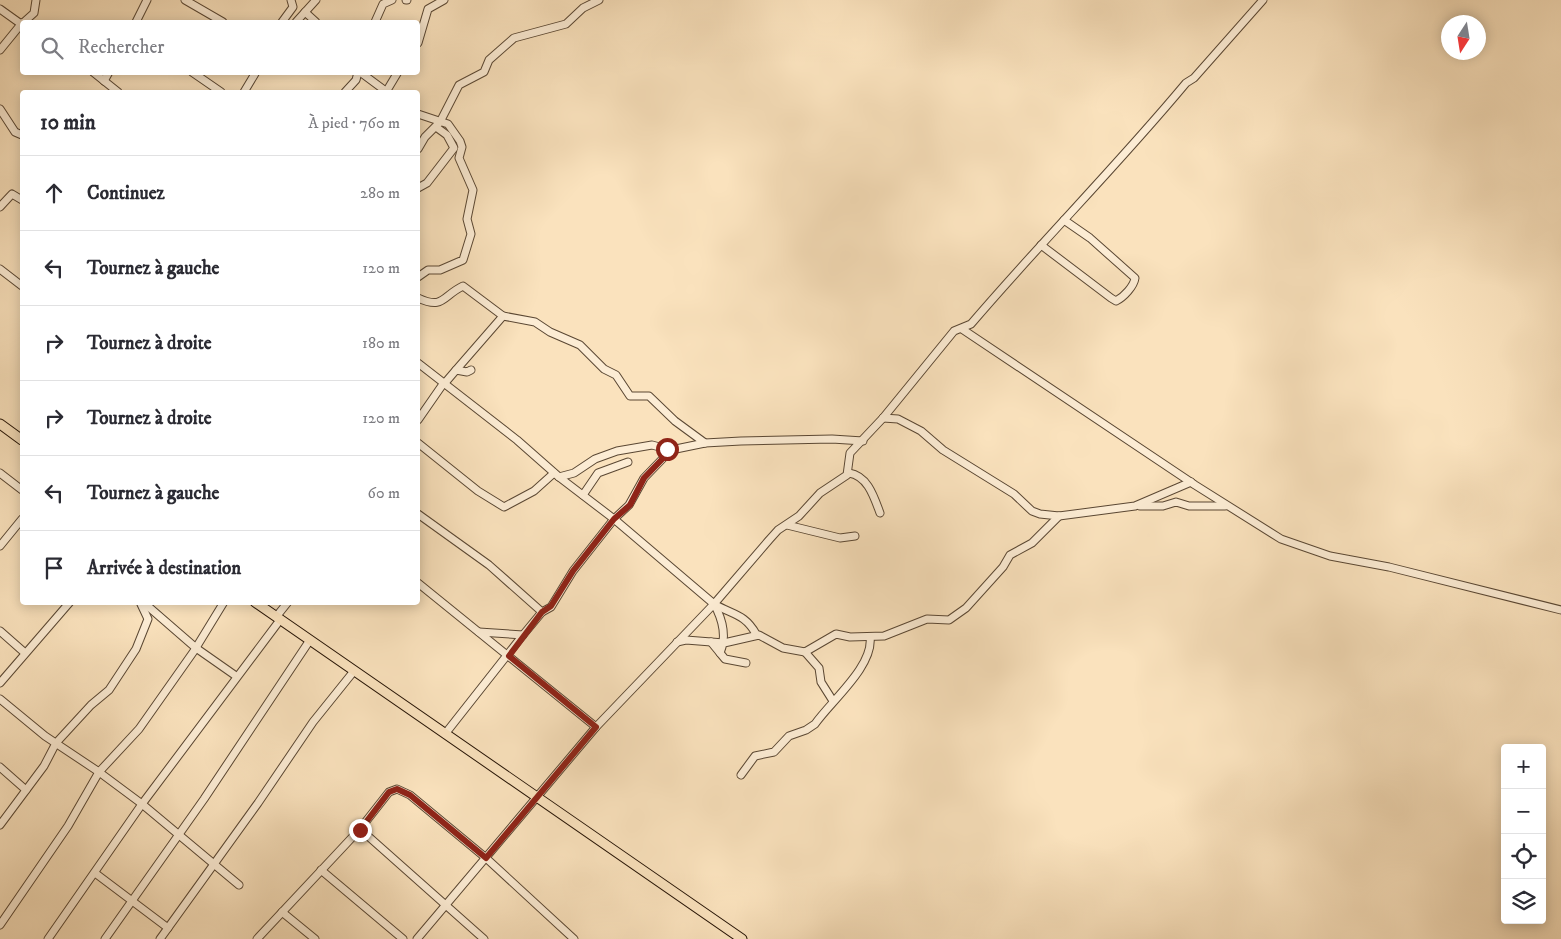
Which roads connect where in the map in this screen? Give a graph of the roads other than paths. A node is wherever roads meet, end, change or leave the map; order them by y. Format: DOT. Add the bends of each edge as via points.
graph roads {
  1 [pos="36,0"];
  2 [pos="147,0"];
  3 [pos="185,0"];
  4 [pos="291,0"];
  5 [pos="316,0"];
  6 [pos="392,0"];
  7 [pos="444,0"];
  8 [pos="599,0"];
  9 [pos="1263,0"];
  10 [pos="384,2"];
  11 [pos="0,9"];
  12 [pos="305,12"];
  13 [pos="33,19"];
  14 [pos="137,20"];
  15 [pos="220,20"];
  16 [pos="283,20"];
  17 [pos="298,20"];
  18 [pos="314,20"];
  19 [pos="376,20"];
  20 [pos="20,21"];
  21 [pos="20,27"];
  22 [pos="420,36"];
  23 [pos="0,50"];
  24 [pos="97,75"];
  25 [pos="107,75"];
  26 [pos="196,75"];
  27 [pos="254,75"];
  28 [pos="358,75"];
  29 [pos="360,75"];
  30 [pos="396,75"];
  31 [pos="104,81"];
  32 [pos="115,90"];
  33 [pos="218,90"];
  34 [pos="245,90"];
  35 [pos="347,90"];
  36 [pos="383,90"];
  37 [pos="387,90"];
  38 [pos="0,109"];
  39 [pos="420,115"];
  40 [pos="438,125"];
  41 [pos="20,135"];
  42 [pos="420,146"];
  43 [pos="420,187"];
  44 [pos="20,199"];
  45 [pos="0,207"];
  46 [pos="1064,220"];
  47 [pos="1041,244"];
  48 [pos="0,269"];
  49 [pos="420,276"];
  50 [pos="20,284"];
  51 [pos="420,299"];
  52 [pos="503,316"];
  53 [pos="962,329"];
  54 [pos="420,365"];
  55 [pos="456,370"];
  56 [pos="470,370"];
  57 [pos="444,384"];
  58 [pos="420,417"];
  59 [pos="883,418"];
  60 [pos="0,424"];
  61 [pos="20,439"];
  62 [pos="862,441"];
  63 [pos="705,443"];
  64 [pos="420,445"];
  65 [pos="671,450"];
  66 [pos="628,462"];
  67 [pos="0,473"];
  68 [pos="849,473"];
  69 [pos="557,475"];
  70 [pos="1191,482"];
  71 [pos="20,488"];
  72 [pos="582,495"];
  73 [pos="1135,506"];
  74 [pos="1227,506"];
  75 [pos="880,513"];
  76 [pos="420,515"];
  77 [pos="1059,516"];
  78 [pos="614,519"];
  79 [pos="20,522"];
  80 [pos="787,525"];
  81 [pos="0,531"];
  82 [pos="854,536"];
  83 [pos="8,537"];
  84 [pos="0,546"];
  85 [pos="420,585"];
  86 [pos="714,604"];
  87 [pos="67,605"];
  88 [pos="143,605"];
  89 [pos="146,605"];
  90 [pos="222,605"];
  91 [pos="259,605"];
  92 [pos="286,605"];
  93 [pos="1561,610"];
  94 [pos="542,612"];
  95 [pos="278,618"];
  96 [pos="0,631"];
  97 [pos="478,632"];
  98 [pos="524,634"];
  99 [pos="756,634"];
  100 [pos="870,637"];
  101 [pos="310,640"];
  102 [pos="676,642"];
  103 [pos="711,642"];
  104 [pos="724,642"];
  105 [pos="196,648"];
  106 [pos="720,652"];
  107 [pos="805,652"];
  108 [pos="26,653"];
  109 [pos="509,656"];
  110 [pos="746,664"];
  111 [pos="354,671"];
  112 [pos="236,676"];
  113 [pos="0,683"];
  114 [pos="0,699"];
  115 [pos="833,701"];
  116 [pos="596,727"];
  117 [pos="445,734"];
  118 [pos="56,743"];
  119 [pos="0,767"];
  120 [pos="99,772"];
  121 [pos="741,775"];
  122 [pos="26,790"];
  123 [pos="536,798"];
  124 [pos="142,804"];
  125 [pos="0,825"];
  126 [pos="360,830"];
  127 [pos="178,833"];
  128 [pos="486,858"];
  129 [pos="213,862"];
  130 [pos="321,870"];
  131 [pos="95,872"];
  132 [pos="239,884"];
  133 [pos="131,902"];
  134 [pos="446,906"];
  135 [pos="282,912"];
  136 [pos="0,925"];
  137 [pos="168,928"];
  138 [pos="48,939"];
  139 [pos="106,939"];
  140 [pos="160,939"];
  141 [pos="257,939"];
  142 [pos="315,939"];
  143 [pos="403,939"];
  144 [pos="418,939"];
  145 [pos="484,939"];
  146 [pos="573,939"];
  147 [pos="742,939"];
  1 -- 13 [label="street"];
  2 -- 14 [label="street"];
  3 -- 15 [label="street"];
  4 -- 16 [label="street" via="293,7"];
  5 -- 12 [label="street"];
  6 -- 10 [label="street"];
  7 -- 22 [label="street" via="428,9"];
  8 -- 40 [label="street" via="583,8 566,24 514,38 489,60 484,72 459,86"];
  9 -- 46 [label="street"];
  10 -- 19 [label="street"];
  11 -- 20 [label="street"];
  12 -- 17 [label="street"];
  12 -- 18 [label="street"];
  21 -- 23 [label="street"];
  24 -- 31 [label="street"];
  25 -- 31 [label="street"];
  26 -- 33 [label="street"];
  27 -- 34 [label="street"];
  28 -- 35 [label="street"];
  29 -- 36 [label="street"];
  30 -- 37 [label="street"];
  31 -- 32 [label="street"];
  38 -- 41 [label="street"];
  39 -- 40 [label="street"];
  40 -- 42 [label="street"];
  40 -- 43 [label="street" via="454,148 427,183"];
  40 -- 49 [label="street" via="450,125 462,147 459,158 473,190 467,219 471,234 461,261 440,270 428,270"];
  44 -- 45 [label="street" via="12,194"];
  46 -- 47 [label="street"];
  46 -- 47 [label="street" via="1090,238 1135,278 1120,298 1116,301 1111,298"];
  47 -- 53 [label="street" via="971,324"];
  48 -- 50 [label="street"];
  51 -- 52 [label="street" via="432,304 443,301 463,286"];
  52 -- 55 [label="street"];
  52 -- 63 [label="street" via="535,322 580,345 604,369 616,376 630,396 649,396"];
  53 -- 59 [label="street" via="954,331"];
  53 -- 70 [label="street"];
  54 -- 57 [label="street"];
  55 -- 56 [label="street"];
  55 -- 57 [label="street"];
  57 -- 58 [label="street"];
  57 -- 69 [label="street"];
  59 -- 62 [label="street"];
  59 -- 77 [label="street" via="898,419 928,435 943,450 1014,494 1032,511"];
  60 -- 61 [label="main road"];
  62 -- 63 [label="street"];
  62 -- 68 [label="street" via="849,456"];
  63 -- 65 [label="street"];
  64 -- 69 [label="street" via="478,491 504,507"];
  65 -- 69 [label="street" via="652,445 617,452 595,459 574,473"];
  65 -- 78 [label="street" via="644,478 630,505"];
  66 -- 72 [label="street" via="598,473"];
  67 -- 71 [label="street"];
  68 -- 75 [label="street" via="857,474 865,482"];
  68 -- 80 [label="street" via="820,493"];
  69 -- 72 [label="street"];
  70 -- 73 [label="street"];
  70 -- 74 [label="street"];
  72 -- 78 [label="street"];
  73 -- 74 [label="street" via="1163,506 1176,502 1189,506"];
  73 -- 77 [label="street"];
  74 -- 93 [label="street" via="1281,539 1309,550"];
  76 -- 94 [label="street" via="489,565"];
  77 -- 100 [label="street" via="1032,543 1010,555 982,591 955,617 946,621 927,619 890,635"];
  78 -- 86 [label="street"];
  78 -- 94 [label="street" via="573,571 551,606"];
  79 -- 83 [label="street"];
  80 -- 82 [label="street" via="840,538"];
  80 -- 86 [label="street" via="769,540"];
  81 -- 83 [label="street"];
  83 -- 84 [label="street"];
  85 -- 97 [label="street"];
  86 -- 99 [label="street" via="744,618"];
  86 -- 102 [label="street"];
  86 -- 104 [label="street" via="724,628"];
  87 -- 108 [label="street"];
  88 -- 118 [label="street" via="148,619 136,649 109,690"];
  89 -- 105 [label="street"];
  90 -- 105 [label="street"];
  91 -- 95 [label="main road"];
  92 -- 95 [label="street"];
  94 -- 98 [label="street"];
  95 -- 101 [label="main road"];
  95 -- 112 [label="street"];
  96 -- 108 [label="street"];
  97 -- 98 [label="street"];
  97 -- 109 [label="street"];
  98 -- 109 [label="street"];
  99 -- 104 [label="street"];
  99 -- 107 [label="street" via="783,648"];
  100 -- 107 [label="street" via="836,634"];
  100 -- 115 [label="street" via="872,647 863,664"];
  101 -- 111 [label="main road"];
  101 -- 127 [label="street"];
  102 -- 103 [label="street"];
  102 -- 116 [label="street"];
  103 -- 104 [label="street"];
  103 -- 106 [label="street"];
  104 -- 106 [label="street"];
  105 -- 112 [label="street"];
  105 -- 120 [label="street" via="139,729"];
  106 -- 110 [label="street" via="724,659"];
  107 -- 115 [label="street" via="819,668 821,682"];
  108 -- 113 [label="street"];
  109 -- 116 [label="street"];
  109 -- 117 [label="street"];
  111 -- 117 [label="main road"];
  111 -- 129 [label="street" via="313,722"];
  112 -- 124 [label="street"];
  114 -- 118 [label="street"];
  115 -- 121 [label="street" via="815,724 789,736 774,752 755,756"];
  116 -- 123 [label="street"];
  117 -- 123 [label="main road"];
  118 -- 120 [label="street"];
  118 -- 122 [label="street"];
  119 -- 122 [label="street"];
  120 -- 124 [label="street"];
  120 -- 136 [label="street" via="68,826"];
  122 -- 125 [label="street"];
  123 -- 128 [label="street"];
  123 -- 147 [label="main road"];
  124 -- 127 [label="street"];
  124 -- 131 [label="street"];
  126 -- 128 [label="street" via="389,792 397,789 410,795"];
  126 -- 130 [label="street"];
  126 -- 134 [label="street"];
  127 -- 129 [label="street"];
  127 -- 133 [label="street"];
  128 -- 134 [label="street"];
  128 -- 146 [label="street"];
  129 -- 132 [label="street"];
  129 -- 137 [label="street"];
  130 -- 135 [label="street"];
  130 -- 143 [label="street"];
  131 -- 133 [label="street"];
  131 -- 138 [label="street"];
  133 -- 137 [label="street"];
  133 -- 139 [label="street"];
  134 -- 144 [label="street"];
  134 -- 145 [label="street"];
  135 -- 141 [label="street"];
  135 -- 142 [label="street"];
  137 -- 140 [label="street"];
}
